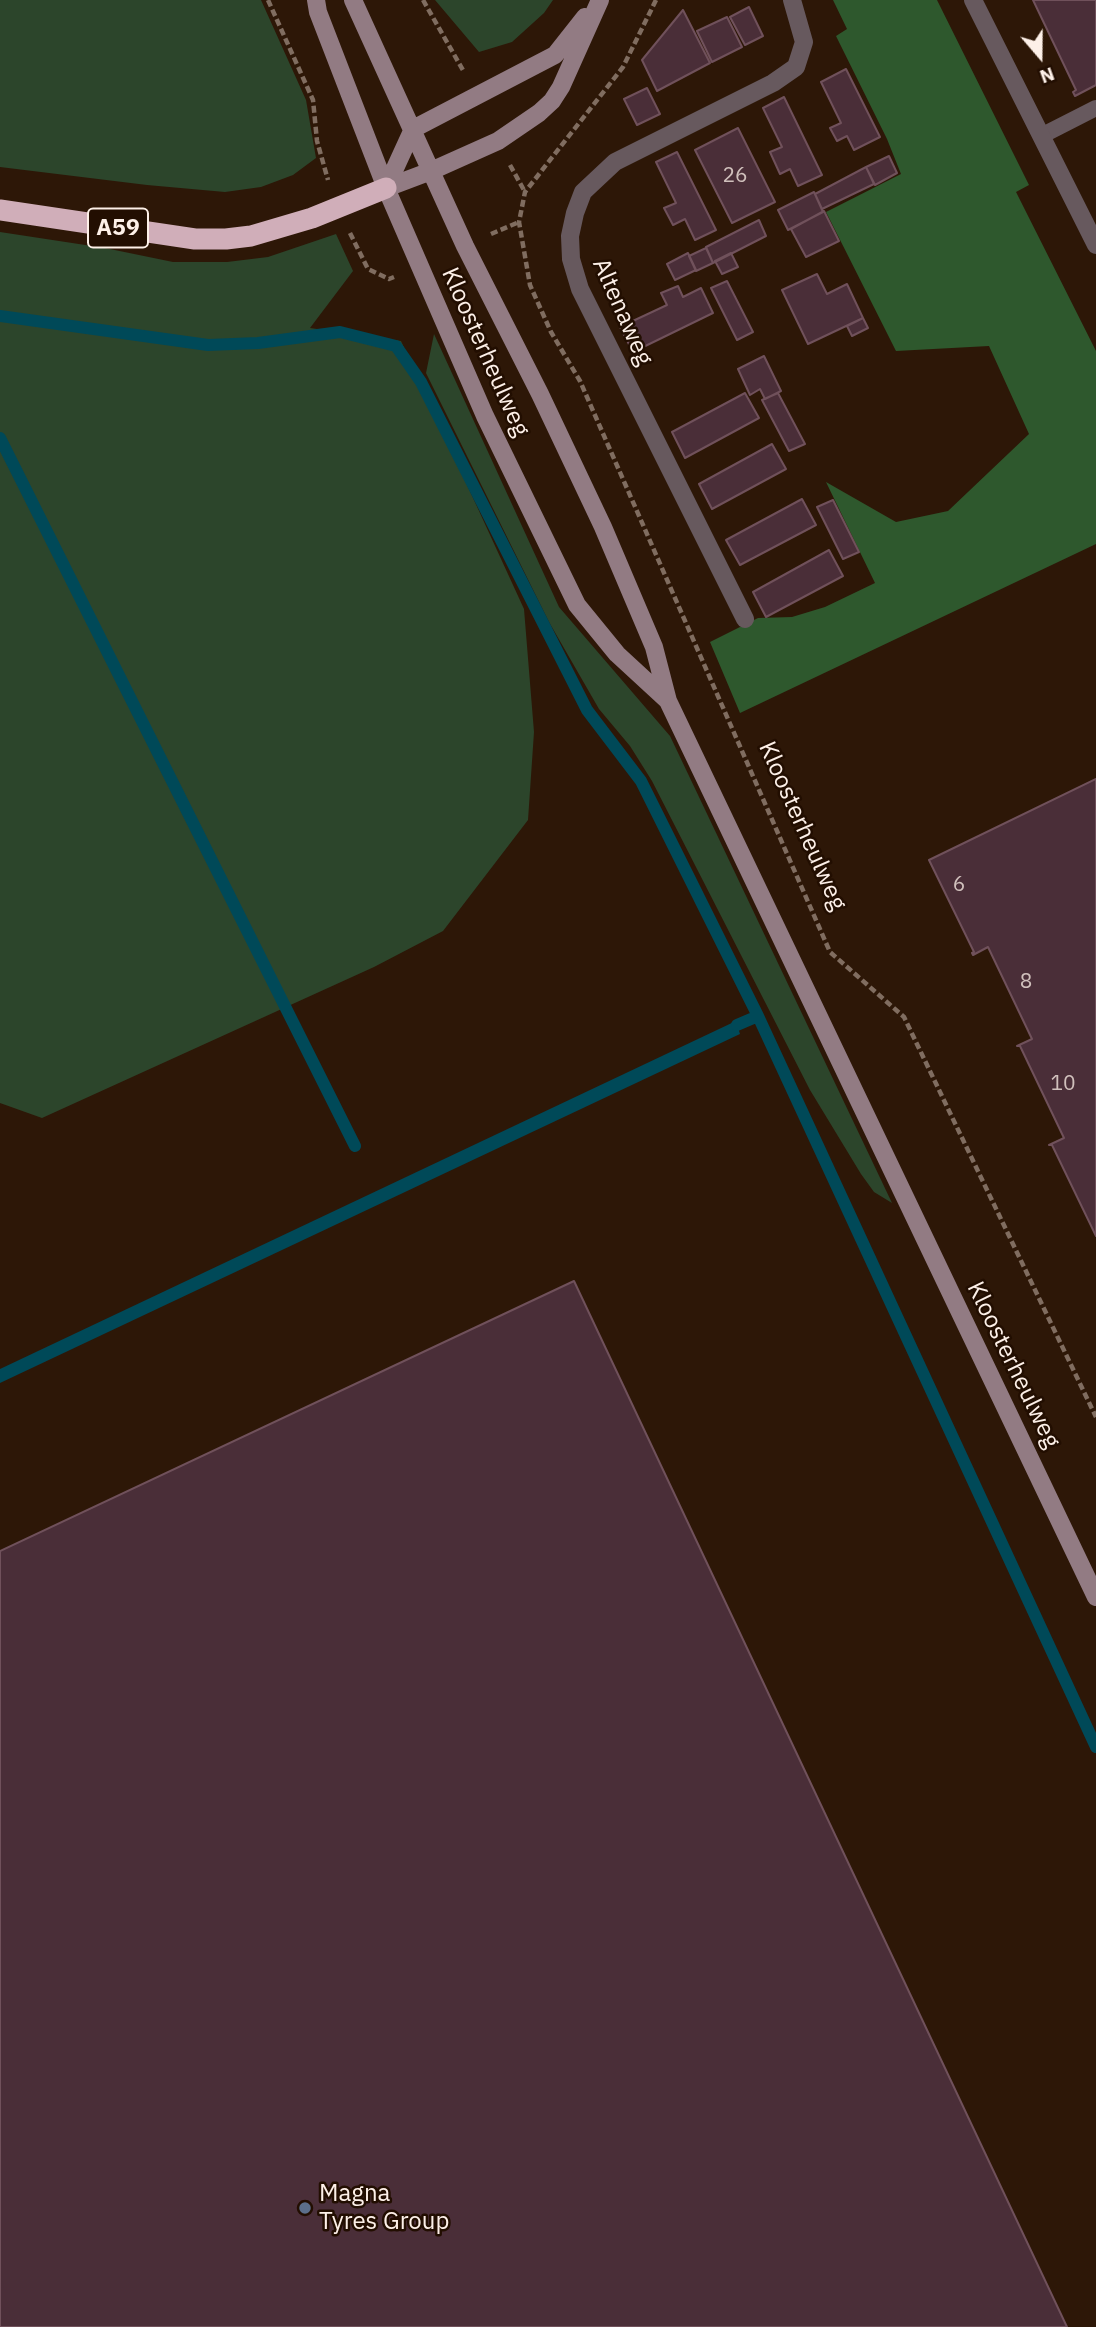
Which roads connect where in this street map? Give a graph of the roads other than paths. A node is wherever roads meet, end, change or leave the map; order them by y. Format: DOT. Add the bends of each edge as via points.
graph roads {
  1 [pos="316,0"];
  2 [pos="352,0"];
  3 [pos="599,0"];
  4 [pos="792,0"];
  5 [pos="973,0"];
  6 [pos="1096,108"];
  7 [pos="413,129"];
  8 [pos="1041,136"];
  9 [pos="430,171"];
  10 [pos="386,187"];
  11 [pos="0,210"];
  12 [pos="1096,245"];
  13 [pos="745,619"];
  14 [pos="668,701"];
  15 [pos="1096,1597"];
  1 -- 10 [label="street, Kloosterheulweg"];
  2 -- 7 [label="street, Kloosterheulweg"];
  3 -- 7 [label="street" via="555,55"];
  3 -- 9 [label="street" via="552,101 498,141"];
  4 -- 13 [label="street, Altenaweg" via="804,42 796,67 774,83 615,162 583,192 570,236 580,289"];
  5 -- 8 [label="street"];
  6 -- 8 [label="lane"];
  7 -- 9 [label="street, Kloosterheulweg"];
  7 -- 10 [label="street"];
  8 -- 12 [label="street"];
  9 -- 10 [label="street"];
  9 -- 14 [label="street, Kloosterheulweg" via="603,527 654,647"];
  10 -- 11 [label="highway, A59" via="312,219 226,239 195,239"];
  10 -- 14 [label="street, Kloosterheulweg" via="485,416 578,605 617,654"];
  14 -- 15 [label="street, Kloosterheulweg"];
}
